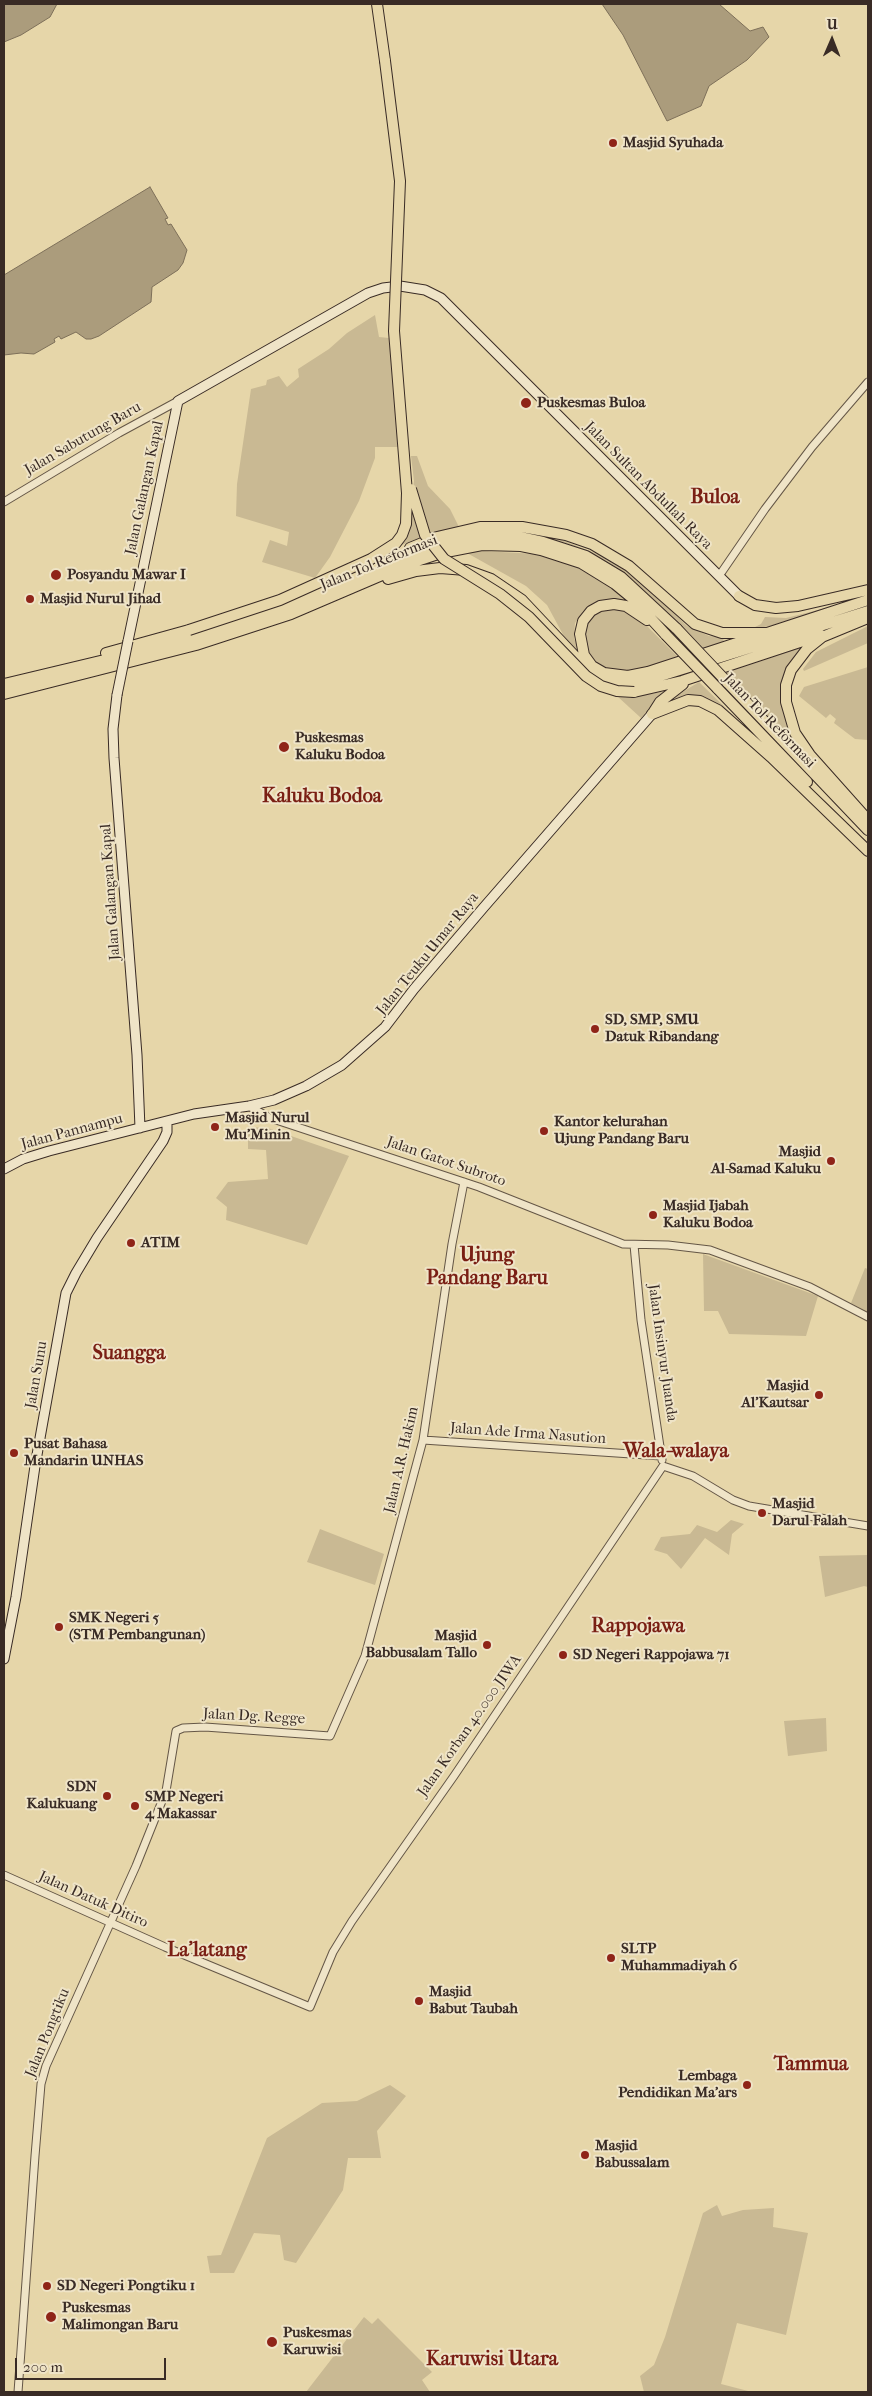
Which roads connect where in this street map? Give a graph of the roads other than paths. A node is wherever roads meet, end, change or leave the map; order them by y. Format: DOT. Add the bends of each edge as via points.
graph roads {
  1 [pos="377,4"];
  2 [pos="868,382"];
  3 [pos="178,401"];
  4 [pos="400,416"];
  5 [pos="4,502"];
  6 [pos="719,576"];
  7 [pos="868,590"];
  8 [pos="323,591"];
  9 [pos="739,596"];
  10 [pos="333,597"];
  11 [pos="868,600"];
  12 [pos="868,610"];
  13 [pos="868,618"];
  14 [pos="843,628"];
  15 [pos="769,633"];
  16 [pos="665,634"];
  17 [pos="709,672"];
  18 [pos="4,682"];
  19 [pos="4,694"];
  20 [pos="652,714"];
  21 [pos="868,820"];
  22 [pos="868,830"];
  23 [pos="868,846"];
  24 [pos="868,850"];
  25 [pos="249,1106"];
  26 [pos="163,1122"];
  27 [pos="144,1127"];
  28 [pos="4,1168"];
  29 [pos="464,1182"];
  30 [pos="634,1245"];
  31 [pos="868,1316"];
  32 [pos="423,1440"];
  33 [pos="662,1456"];
  34 [pos="663,1466"];
  35 [pos="868,1526"];
  36 [pos="4,1659"];
  37 [pos="176,1731"];
  38 [pos="330,1736"];
  39 [pos="4,1875"];
  40 [pos="110,1922"];
  41 [pos="310,2007"];
  42 [pos="18,2392"];
  1 -- 4 [label="highway, bridge" via="400,181 394,331"];
  2 -- 6 [label="street" via="800,463"];
  3 -- 5 [label="street, Jalan Sabutung Baru"];
  3 -- 6 [label="main road, Jalan Sultan Abdullah Raya" via="368,293 383,288 412,286 430,292 447,304"];
  3 -- 27 [label="main road, Jalan Galangan Kapal, bridge" via="117,695 113,729"];
  4 -- 17 [label="highway, bridge" via="417,513 425,536 454,567 494,590 529,617 586,676 601,686 634,692"];
  4 -- 18 [label="highway, bridge" via="407,513 402,535 396,543 371,559 280,600 189,630"];
  6 -- 9 [label="main road, Jalan Sultan Abdullah Raya"];
  7 -- 9 [label="highway" via="776,608 755,605"];
  8 -- 15 [label="highway" via="437,537 480,527 522,527 566,535 610,554 705,629 738,634"];
  8 -- 18 [label="highway, Jalan Tol Reformasi" via="185,640"];
  8 -- 22 [label="highway, Jalan Tol Reformasi, bridge" via="404,557 446,543 482,536 520,537 564,547 621,577 677,629"];
  10 -- 12 [label="highway" via="425,569 475,572 508,588 522,600 586,668 601,679 622,684 641,682"];
  10 -- 16 [label="highway, Jalan Tol Reformasi" via="441,553 482,545 521,546 561,555 599,573 632,598"];
  10 -- 19 [label="highway, Jalan Tol Reformasi" via="196,646"];
  11 -- 15 [label="highway"];
  13 -- 14 [label="highway"];
  14 -- 17 [label="highway"];
  14 -- 21 [label="highway" via="822,637 807,649 791,670 786,702 795,733 810,755"];
  15 -- 16 [label="highway" via="648,672 617,676 592,666 584,655 580,634 582,621 591,611 614,604 626,606"];
  16 -- 23 [label="highway, Jalan Tol Reformasi, bridge"];
  17 -- 20 [label="highway" via="669,693"];
  20 -- 24 [label="highway" via="688,700 700,701 718,710 771,756"];
  20 -- 25 [label="main road, Jalan Teuku Umar Raya" via="548,831 372,1041 322,1078 286,1096"];
  25 -- 26 [label="main road, Jalan Teuku Umar Raya"];
  25 -- 29 [label="street, Jalan Gatot Subroto" via="270,1118"];
  26 -- 27 [label="main road, Jalan Pannampu"];
  26 -- 36 [label="main road, Jalan Sunu" via="167,1132 163,1141 96,1238 66,1293"];
  27 -- 28 [label="main road, Jalan Pannampu" via="48,1151"];
  29 -- 30 [label="street, Jalan Gatot Subroto" via="623,1244"];
  29 -- 32 [label="street, Jalan A.R. Hakim"];
  30 -- 31 [label="street, Jalan Gatot Subroto" via="710,1250 810,1287"];
  30 -- 33 [label="street, Jalan Insinyur Juanda" via="641,1320"];
  32 -- 33 [label="street, Jalan Ade Irma Nasution"];
  32 -- 38 [label="street, Jalan A.R. Hakim" via="365,1656"];
  33 -- 34 [label="street, Jalan Insinyur Juanda"];
  34 -- 35 [label="street" via="693,1476 748,1506"];
  34 -- 41 [label="street, Jalan Korban 40.000 JIWA" via="352,1922 333,1952"];
  37 -- 38 [label="street, Jalan Dg. Regge" via="204,1728"];
  37 -- 40 [label="street, Jalan Pongtiku" via="166,1791"];
  39 -- 40 [label="street, Jalan Datuk Ditiro"];
  40 -- 41 [label="street, Jalan Datuk Ditiro"];
  40 -- 42 [label="street, Jalan Pongtiku" via="50,2056 41,2084"];
}
